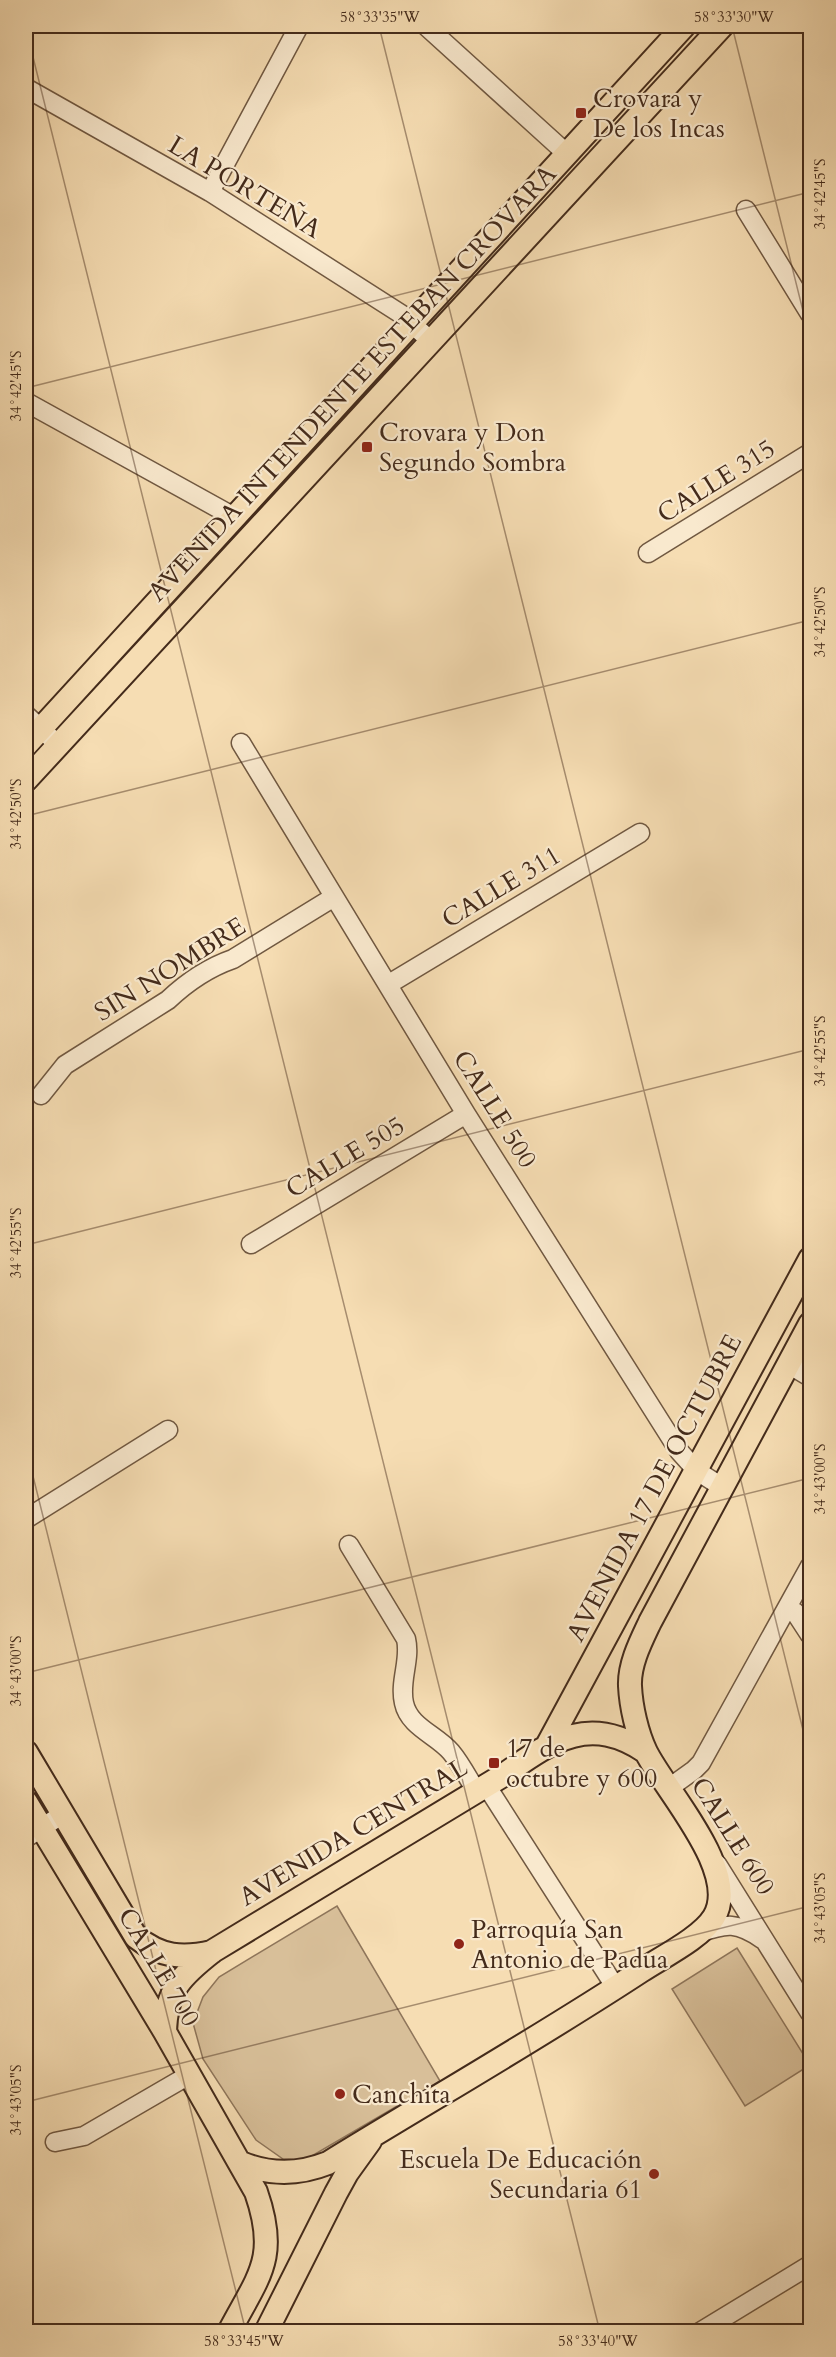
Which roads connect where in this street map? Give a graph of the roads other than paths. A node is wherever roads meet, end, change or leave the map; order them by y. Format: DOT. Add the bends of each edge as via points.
graph roads {
  1 [pos="299,26"];
  2 [pos="684,26"];
  3 [pos="722,26"];
  4 [pos="436,29"];
  5 [pos="26,88"];
  6 [pos="566,153"];
  7 [pos="210,192"];
  8 [pos="746,210"];
  9 [pos="810,314"];
  10 [pos="412,323"];
  11 [pos="431,341"];
  12 [pos="26,402"];
  13 [pos="810,453"];
  14 [pos="234,517"];
  15 [pos="648,553"];
  16 [pos="33,722"];
  17 [pos="241,743"];
  18 [pos="58,744"];
  19 [pos="26,745"];
  20 [pos="26,780"];
  21 [pos="640,833"];
  22 [pos="334,897"];
  23 [pos="389,984"];
  24 [pos="41,1095"];
  25 [pos="466,1114"];
  26 [pos="251,1244"];
  27 [pos="810,1259"];
  28 [pos="810,1324"];
  29 [pos="790,1365"];
  30 [pos="810,1377"];
  31 [pos="168,1430"];
  32 [pos="697,1471"];
  33 [pos="722,1487"];
  34 [pos="26,1519"];
  35 [pos="349,1545"];
  36 [pos="810,1566"];
  37 [pos="787,1609"];
  38 [pos="810,1635"];
  39 [pos="548,1744"];
  40 [pos="26,1752"];
  41 [pos="646,1752"];
  42 [pos="481,1788"];
  43 [pos="669,1788"];
  44 [pos="26,1802"];
  45 [pos="63,1814"];
  46 [pos="34,1833"];
  47 [pos="710,1852"];
  48 [pos="699,1933"];
  49 [pos="766,1941"];
  50 [pos="213,1951"];
  51 [pos="616,1988"];
  52 [pos="810,2013"];
  53 [pos="165,2032"];
  54 [pos="189,2075"];
  55 [pos="376,2133"];
  56 [pos="55,2142"];
  57 [pos="241,2163"];
  58 [pos="810,2265"];
  59 [pos="229,2331"];
  60 [pos="266,2331"];
  61 [pos="700,2331"];
  1 -- 7 [label="street"];
  2 -- 6 [label="main road, AVENIDA INTENDENTE ESTEBAN CROVARA"];
  3 -- 11 [label="main road, AVENIDA INTENDENTE ESTEBAN CROVARA"];
  4 -- 6 [label="street"];
  5 -- 7 [label="street, LA PORTEÑA"];
  6 -- 10 [label="main road, AVENIDA INTENDENTE ESTEBAN CROVARA"];
  7 -- 10 [label="street, LA PORTEÑA"];
  8 -- 9 [label="street"];
  10 -- 11 [label="street, LA PORTEÑA"];
  10 -- 14 [label="main road, AVENIDA INTENDENTE ESTEBAN CROVARA"];
  11 -- 18 [label="main road, AVENIDA INTENDENTE ESTEBAN CROVARA"];
  12 -- 14 [label="street"];
  13 -- 15 [label="street, CALLE 315"];
  14 -- 16 [label="main road, AVENIDA INTENDENTE ESTEBAN CROVARA"];
  16 -- 18 [label="street"];
  16 -- 19 [label="main road, AVENIDA INTENDENTE ESTEBAN CROVARA"];
  17 -- 22 [label="street, CALLE 500"];
  18 -- 20 [label="main road, AVENIDA INTENDENTE ESTEBAN CROVARA"];
  21 -- 23 [label="street, CALLE 311"];
  22 -- 23 [label="street, CALLE 500"];
  22 -- 24 [label="street, SIN NOMBRE" via="221,963 65,1065"];
  23 -- 25 [label="street, CALLE 500"];
  25 -- 26 [label="street, CALLE 505"];
  25 -- 32 [label="street, CALLE 500" via="679,1451"];
  27 -- 32 [label="main road, AVENIDA 17 DE OCTUBRE"];
  28 -- 29 [label="main road"];
  29 -- 30 [label="street"];
  29 -- 33 [label="main road"];
  31 -- 34 [label="street"];
  32 -- 33 [label="street, CALLE 500"];
  32 -- 39 [label="main road, AVENIDA 17 DE OCTUBRE"];
  33 -- 41 [label="main road" via="650,1622 633,1666 631,1698"];
  35 -- 42 [label="street" via="405,1639 409,1651 404,1703 411,1718 451,1752"];
  36 -- 37 [label="street"];
  37 -- 38 [label="street" via="795,1612"];
  37 -- 43 [label="street" via="701,1763"];
  39 -- 41 [label="main road, AVENIDA CENTRAL" via="571,1736 607,1734"];
  39 -- 42 [label="main road, AVENIDA CENTRAL"];
  40 -- 45 [label="main road, CALLE 700"];
  41 -- 43 [label="main road, CALLE 600"];
  42 -- 50 [label="main road, AVENIDA CENTRAL"];
  42 -- 51 [label="street"];
  43 -- 47 [label="main road, CALLE 600"];
  44 -- 46 [label="main road, CALLE 700"];
  45 -- 46 [label="street"];
  45 -- 50 [label="main road, CALLE 700" via="136,1937 147,1946 180,1957"];
  46 -- 53 [label="main road, CALLE 700"];
  47 -- 48 [label="main road" via="720,1894 714,1918"];
  47 -- 49 [label="street, CALLE 600"];
  48 -- 49 [label="street" via="734,1925"];
  48 -- 51 [label="main road"];
  49 -- 52 [label="street, CALLE 600"];
  50 -- 53 [label="main road, AVENIDA CENTRAL" via="178,1983 166,2012"];
  51 -- 55 [label="main road"];
  53 -- 54 [label="main road, CALLE 700"];
  54 -- 56 [label="street" via="84,2136"];
  54 -- 57 [label="main road, CALLE 700"];
  55 -- 57 [label="main road" via="312,2169 274,2172"];
  55 -- 60 [label="main road" via="341,2183"];
  57 -- 59 [label="main road" via="264,2213 267,2252"];
  58 -- 61 [label="street"];
}
